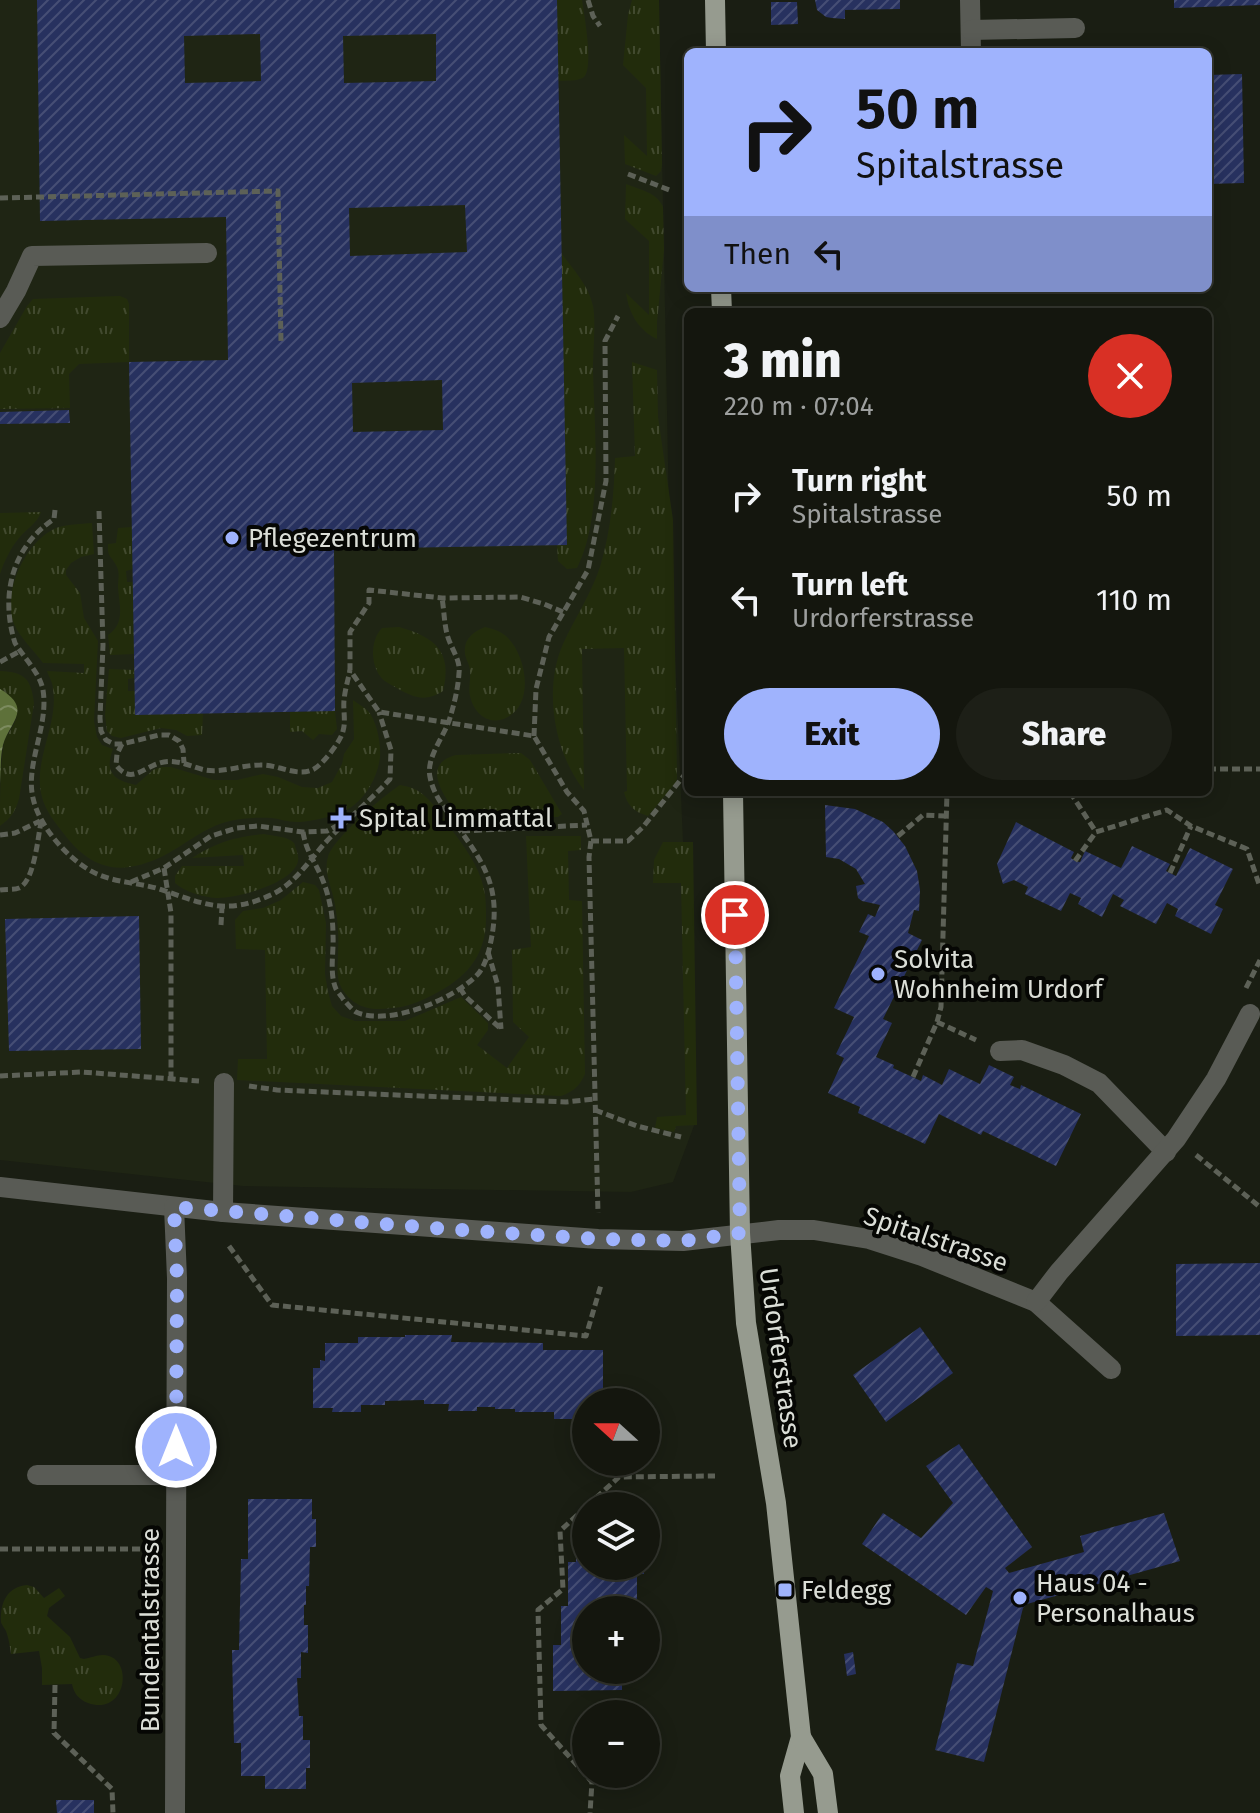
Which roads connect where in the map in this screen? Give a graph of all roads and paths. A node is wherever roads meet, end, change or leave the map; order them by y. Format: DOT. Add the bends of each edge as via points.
graph roads {
  1 [pos="588,0"];
  2 [pos="715,0"];
  3 [pos="970,0"];
  4 [pos="600,26"];
  5 [pos="1075,28"];
  6 [pos="971,30"];
  7 [pos="716,48"];
  8 [pos="971,48"];
  9 [pos="628,174"];
  10 [pos="672,191"];
  11 [pos="0,198"];
  12 [pos="207,253"];
  13 [pos="618,316"];
  14 [pos="0,318"];
  15 [pos="281,341"];
  16 [pos="55,510"];
  17 [pos="99,511"];
  18 [pos="442,598"];
  19 [pos="563,612"];
  20 [pos="20,651"];
  21 [pos="0,662"];
  22 [pos="350,670"];
  23 [pos="379,712"];
  24 [pos="448,723"];
  25 [pos="534,736"];
  26 [pos="122,744"];
  27 [pos="184,763"];
  28 [pos="1212,769"];
  29 [pos="1260,769"];
  30 [pos="684,776"];
  31 [pos="733,796"];
  32 [pos="947,796"];
  33 [pos="1073,796"];
  34 [pos="946,816"];
  35 [pos="349,819"];
  36 [pos="41,821"];
  37 [pos="587,825"];
  38 [pos="1191,826"];
  39 [pos="461,831"];
  40 [pos="303,832"];
  41 [pos="1096,832"];
  42 [pos="0,835"];
  43 [pos="898,836"];
  44 [pos="591,841"];
  45 [pos="311,859"];
  46 [pos="1075,861"];
  47 [pos="164,868"];
  48 [pos="1170,873"];
  49 [pos="130,883"];
  50 [pos="1260,887"];
  51 [pos="0,890"];
  52 [pos="169,893"];
  53 [pos="222,907"];
  54 [pos="221,925"];
  55 [pos="488,952"];
  56 [pos="460,988"];
  57 [pos="1250,1014"];
  58 [pos="937,1022"];
  59 [pos="1000,1051"];
  60 [pos="0,1076"];
  61 [pos="913,1077"];
  62 [pos="171,1079"];
  63 [pos="224,1083"];
  64 [pos="595,1099"];
  65 [pos="595,1110"];
  66 [pos="681,1137"];
  67 [pos="1171,1145"];
  68 [pos="0,1187"];
  69 [pos="174,1207"];
  70 [pos="1260,1207"];
  71 [pos="223,1212"];
  72 [pos="740,1233"];
  73 [pos="598,1239"];
  74 [pos="229,1246"];
  75 [pos="601,1285"];
  76 [pos="1036,1302"];
  77 [pos="1111,1369"];
  78 [pos="37,1475"];
  79 [pos="176,1475"];
  80 [pos="715,1476"];
  81 [pos="603,1492"];
  82 [pos="572,1520"];
  83 [pos="176,1548"];
  84 [pos="0,1549"];
  85 [pos="55,1685"];
  86 [pos="801,1737"];
  87 [pos="113,1813"];
  88 [pos="175,1813"];
  89 [pos="590,1813"];
  90 [pos="794,1813"];
  91 [pos="828,1813"];
  1 -- 4 [label="path"];
  2 -- 7 [label="main road"];
  3 -- 6 [label="street"];
  5 -- 6 [label="street"];
  6 -- 8 [label="street"];
  9 -- 10 [label="path"];
  11 -- 15 [label="path" via="278,191"];
  12 -- 14 [label="street" via="32,256"];
  13 -- 19 [label="path" via="605,341 606,481 588,570"];
  16 -- 20 [label="path" via="54,519 36,531 9,570 5,622"];
  17 -- 26 [label="path" via="101,731 106,740"];
  18 -- 19 [label="path" via="520,597"];
  18 -- 22 [label="path" via="369,590 369,603 350,632"];
  18 -- 24 [label="path" via="447,636 460,668"];
  19 -- 25 [label="path" via="549,637 536,689"];
  20 -- 21 [label="path"];
  20 -- 36 [label="path" via="42,685 45,709 32,773 32,796"];
  22 -- 23 [label="path"];
  22 -- 27 [label="path" via="344,729 315,769 291,771 259,764 206,770"];
  23 -- 24 [label="path"];
  23 -- 35 [label="path" via="391,750 390,779"];
  24 -- 25 [label="path"];
  24 -- 39 [label="path" via="429,773 434,793"];
  25 -- 37 [label="path" via="584,811"];
  26 -- 27 [label="path" via="169,735 179,741"];
  26 -- 27 [label="path" via="116,765 130,775 160,761"];
  28 -- 29 [label="path"];
  30 -- 44 [label="path" via="628,841"];
  31 -- 72 [label="main road, Urdorferstrasse"];
  32 -- 34 [label="path"];
  33 -- 41 [label="path"];
  34 -- 43 [label="path" via="923,815"];
  34 -- 58 [label="path"];
  35 -- 40 [label="path" via="327,831"];
  35 -- 45 [label="path"];
  36 -- 42 [label="path"];
  36 -- 49 [label="path" via="83,867"];
  36 -- 51 [label="path" via="27,880 20,887"];
  37 -- 39 [label="path"];
  37 -- 44 [label="path"];
  38 -- 41 [label="path" via="1167,810"];
  38 -- 48 [label="path"];
  38 -- 50 [label="path" via="1247,849"];
  39 -- 55 [label="path" via="488,875 493,927"];
  40 -- 45 [label="path"];
  40 -- 47 [label="path" via="237,828 211,836"];
  41 -- 46 [label="path"];
  44 -- 64 [label="path"];
  45 -- 53 [label="path" via="277,892"];
  45 -- 56 [label="path" via="331,908 336,990 354,1011 378,1016 410,1012"];
  47 -- 49 [label="path"];
  47 -- 52 [label="path"];
  49 -- 52 [label="path"];
  52 -- 53 [label="path"];
  52 -- 62 [label="path"];
  53 -- 54 [label="path"];
  55 -- 56 [label="path" via="479,973"];
  55 -- 56 [label="path" via="498,986 501,1029"];
  57 -- 67 [label="street" via="1216,1079"];
  58 -- 59 [label="path"];
  58 -- 61 [label="path"];
  59 -- 67 [label="street" via="1022,1050 1099,1083"];
  60 -- 62 [label="path" via="82,1072"];
  62 -- 63 [label="path"];
  63 -- 64 [label="path" via="277,1090"];
  63 -- 71 [label="street"];
  64 -- 65 [label="path"];
  65 -- 66 [label="path"];
  65 -- 73 [label="path"];
  67 -- 70 [label="path"];
  67 -- 76 [label="street"];
  68 -- 69 [label="street, Spitalstrasse"];
  69 -- 71 [label="street, Spitalstrasse"];
  69 -- 79 [label="street, Bundentalstrasse"];
  71 -- 73 [label="street, Spitalstrasse"];
  72 -- 73 [label="street, Spitalstrasse" via="683,1241"];
  72 -- 76 [label="street, Spitalstrasse" via="814,1230 869,1239"];
  72 -- 86 [label="main road, Urdorferstrasse" via="746,1323 776,1503"];
  74 -- 75 [label="path" via="272,1305 586,1336"];
  76 -- 77 [label="street, Spitalstrasse"];
  78 -- 79 [label="street"];
  79 -- 83 [label="street, Bundentalstrasse"];
  80 -- 81 [label="path" via="619,1477"];
  82 -- 89 [label="path" via="560,1531 563,1589 538,1610 541,1725 592,1782"];
  83 -- 84 [label="path"];
  83 -- 88 [label="street, Bundentalstrasse"];
  85 -- 87 [label="path" via="54,1733 112,1789"];
  86 -- 90 [label="main road, Urdorferstrasse" via="790,1776"];
  86 -- 91 [label="main road, Urdorferstrasse" via="823,1774"];
}
